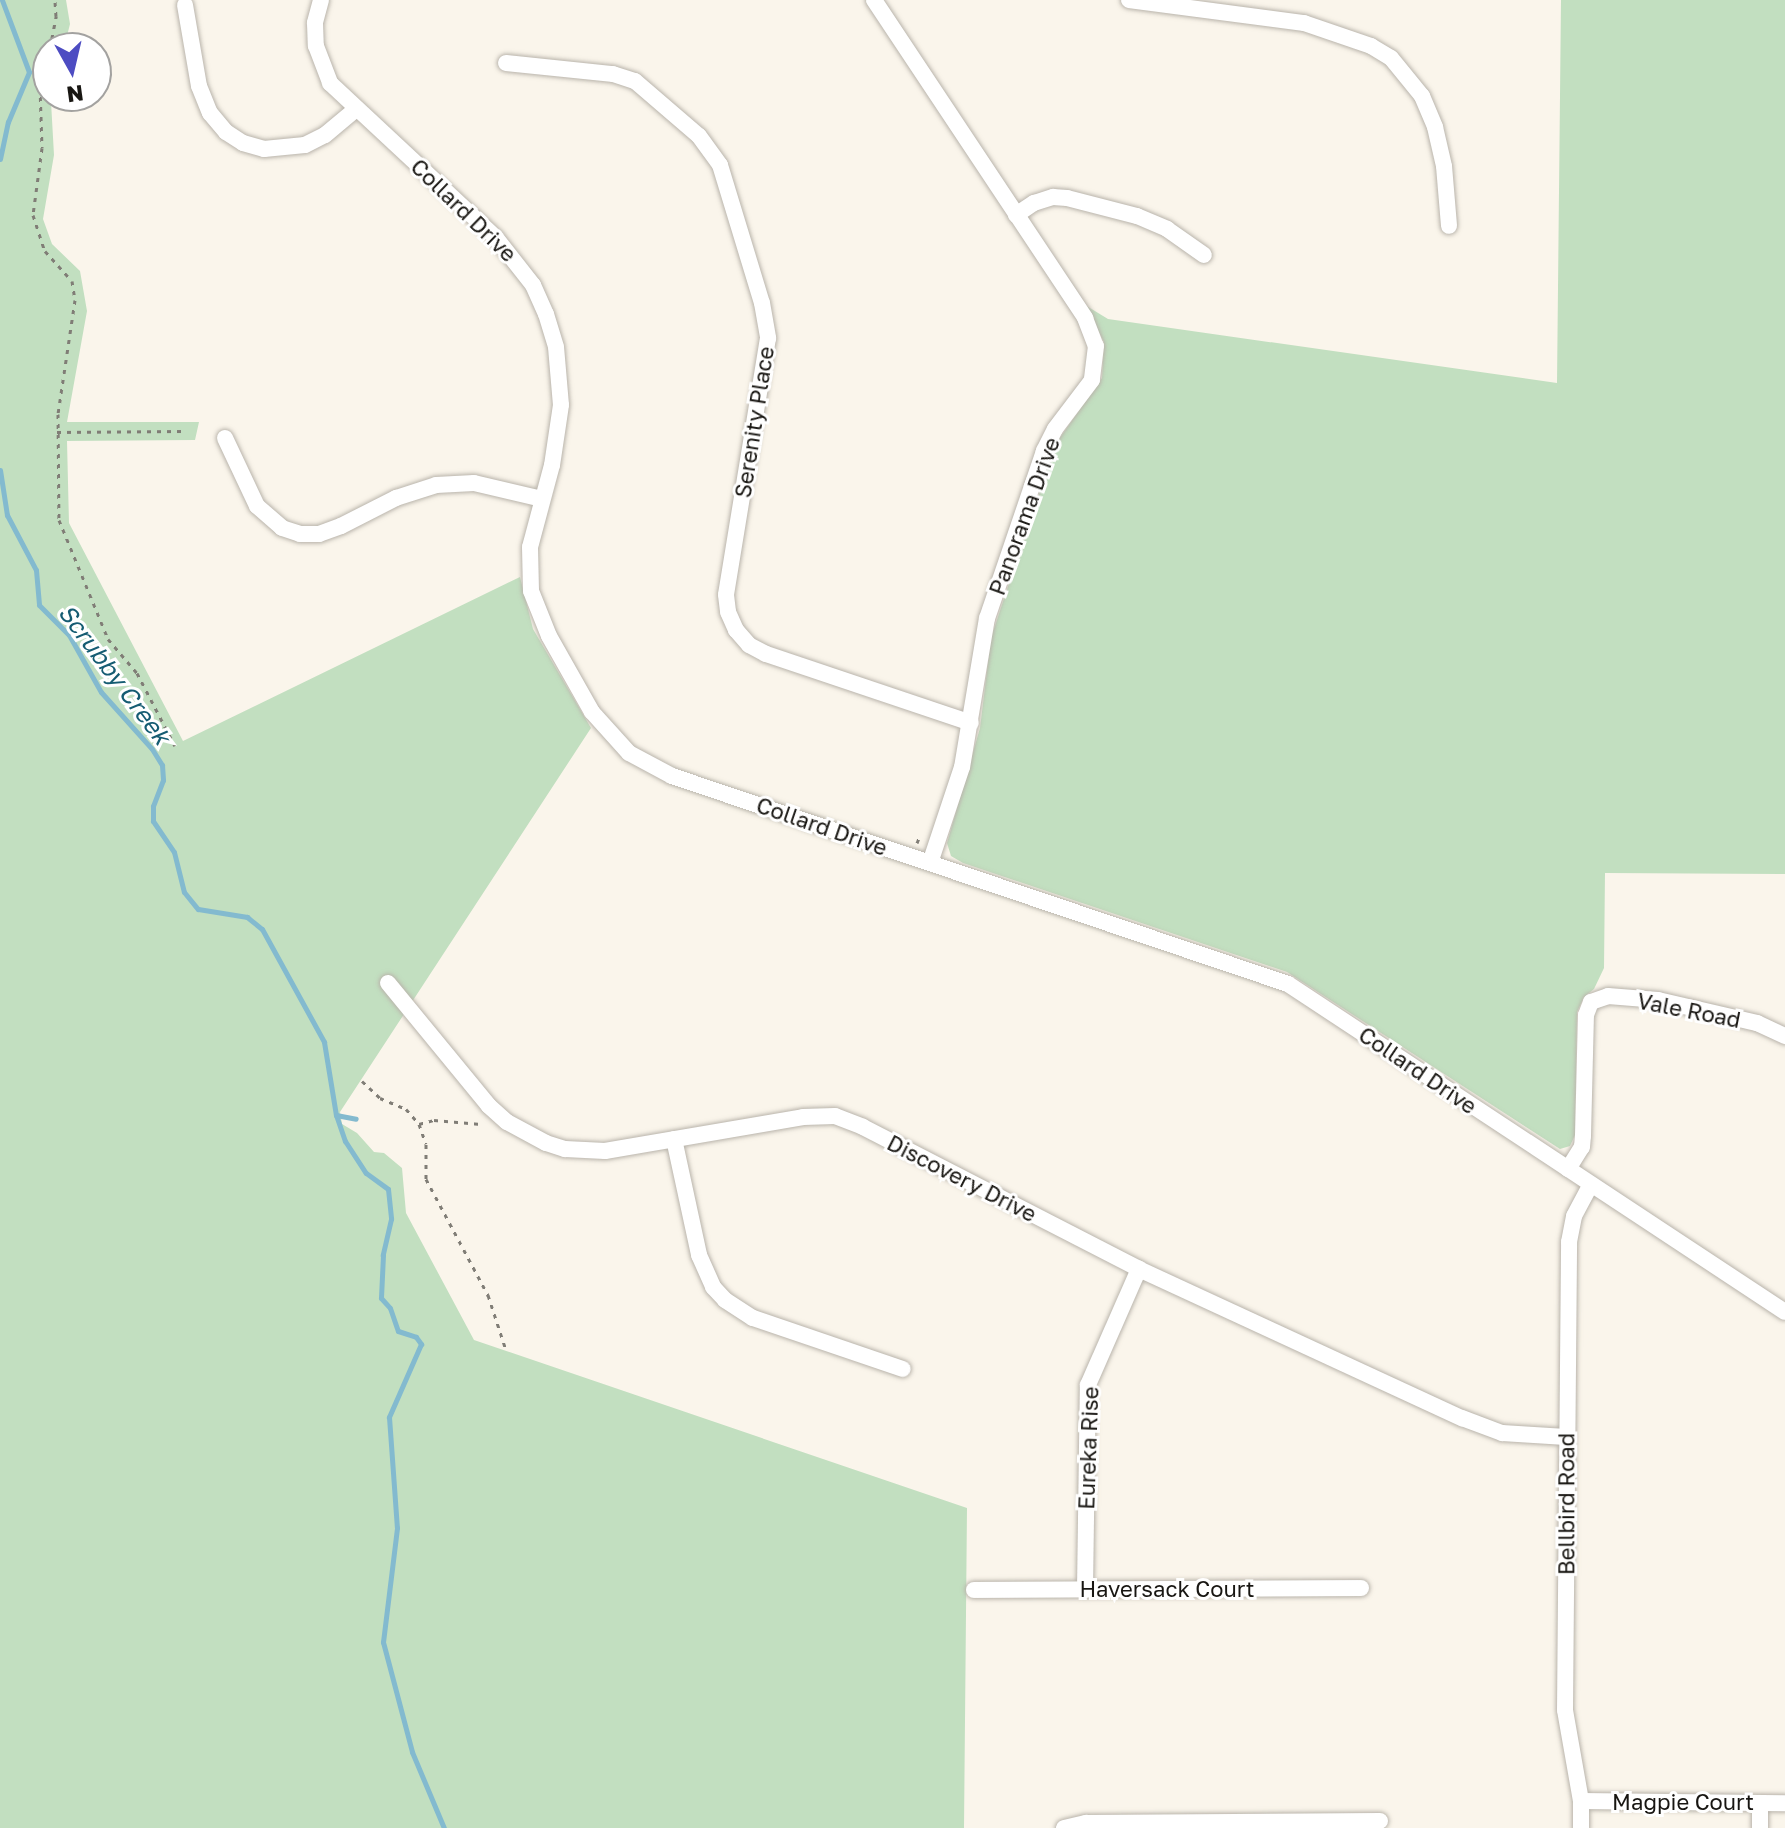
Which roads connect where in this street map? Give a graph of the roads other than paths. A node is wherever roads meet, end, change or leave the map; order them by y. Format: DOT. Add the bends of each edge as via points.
graph roads {
  1 [pos="321,0"];
  2 [pos="874,0"];
  3 [pos="1129,0"];
  4 [pos="185,5"];
  5 [pos="506,63"];
  6 [pos="356,109"];
  7 [pos="1016,215"];
  8 [pos="1449,226"];
  9 [pos="1204,255"];
  10 [pos="225,438"];
  11 [pos="542,499"];
  12 [pos="971,723"];
  13 [pos="930,863"];
  14 [pos="388,983"];
  15 [pos="1785,1036"];
  16 [pos="674,1139"];
  17 [pos="1568,1169"];
  18 [pos="1591,1184"];
  19 [pos="1139,1269"];
  20 [pos="1785,1312"];
  21 [pos="903,1369"];
  22 [pos="1566,1437"];
  23 [pos="1361,1588"];
  24 [pos="974,1590"];
  25 [pos="1085,1590"];
  26 [pos="1581,1801"];
  27 [pos="1760,1803"];
  28 [pos="1785,1803"];
  29 [pos="1380,1821"];
  30 [pos="1064,1828"];
  31 [pos="1581,1828"];
  32 [pos="1760,1828"];
  1 -- 6 [label="street, Collard Drive" via="315,23 321,65 330,83"];
  2 -- 7 [label="street, Panorama Drive"];
  3 -- 8 [label="street" via="1290,20 1371,46 1391,58 1422,96 1435,127"];
  4 -- 6 [label="street" via="199,86 210,113 234,137 264,149 305,145"];
  5 -- 12 [label="street, Serenity Place" via="635,81 699,136 720,165 768,338 726,595 736,630 766,654"];
  6 -- 11 [label="street, Collard Drive" via="496,238 533,285 550,325 561,374 559,433"];
  7 -- 9 [label="street" via="1034,203 1067,198 1137,216"];
  7 -- 12 [label="street, Panorama Drive" via="1085,318 1096,346 1095,366 1092,380 1055,429 1035,475 981,639"];
  10 -- 11 [label="street" via="257,506 282,528 300,534 319,534 436,485 474,483"];
  11 -- 13 [label="street, Collard Drive" via="529,571 537,613 592,712 614,740 638,760 672,776"];
  12 -- 13 [label="street, Panorama Drive"];
  13 -- 17 [label="street, Collard Drive" via="1288,984"];
  14 -- 16 [label="street, Discovery Drive" via="464,1080 527,1135 584,1151"];
  15 -- 17 [label="street, Vale Road" via="1757,1023 1658,1000 1608,996 1591,1002 1586,1015 1582,1147"];
  16 -- 19 [label="street, Discovery Drive" via="835,1116"];
  16 -- 21 [label="street" via="699,1255 725,1300 753,1318"];
  17 -- 18 [label="street, Collard Drive"];
  18 -- 20 [label="street, Collard Drive"];
  18 -- 22 [label="street, Bellbird Road" via="1574,1216 1569,1242"];
  19 -- 22 [label="street, Discovery Drive" via="1486,1428"];
  19 -- 25 [label="street, Eureka Rise" via="1088,1385"];
  22 -- 26 [label="street, Bellbird Road" via="1565,1710"];
  23 -- 25 [label="street, Haversack Court"];
  24 -- 25 [label="street, Haversack Court"];
  26 -- 27 [label="street, Magpie Court"];
  26 -- 31 [label="street, Bellbird Road"];
  27 -- 28 [label="street, Magpie Court"];
  27 -- 32 [label="street"];
  29 -- 30 [label="street" via="1086,1823"];
}
